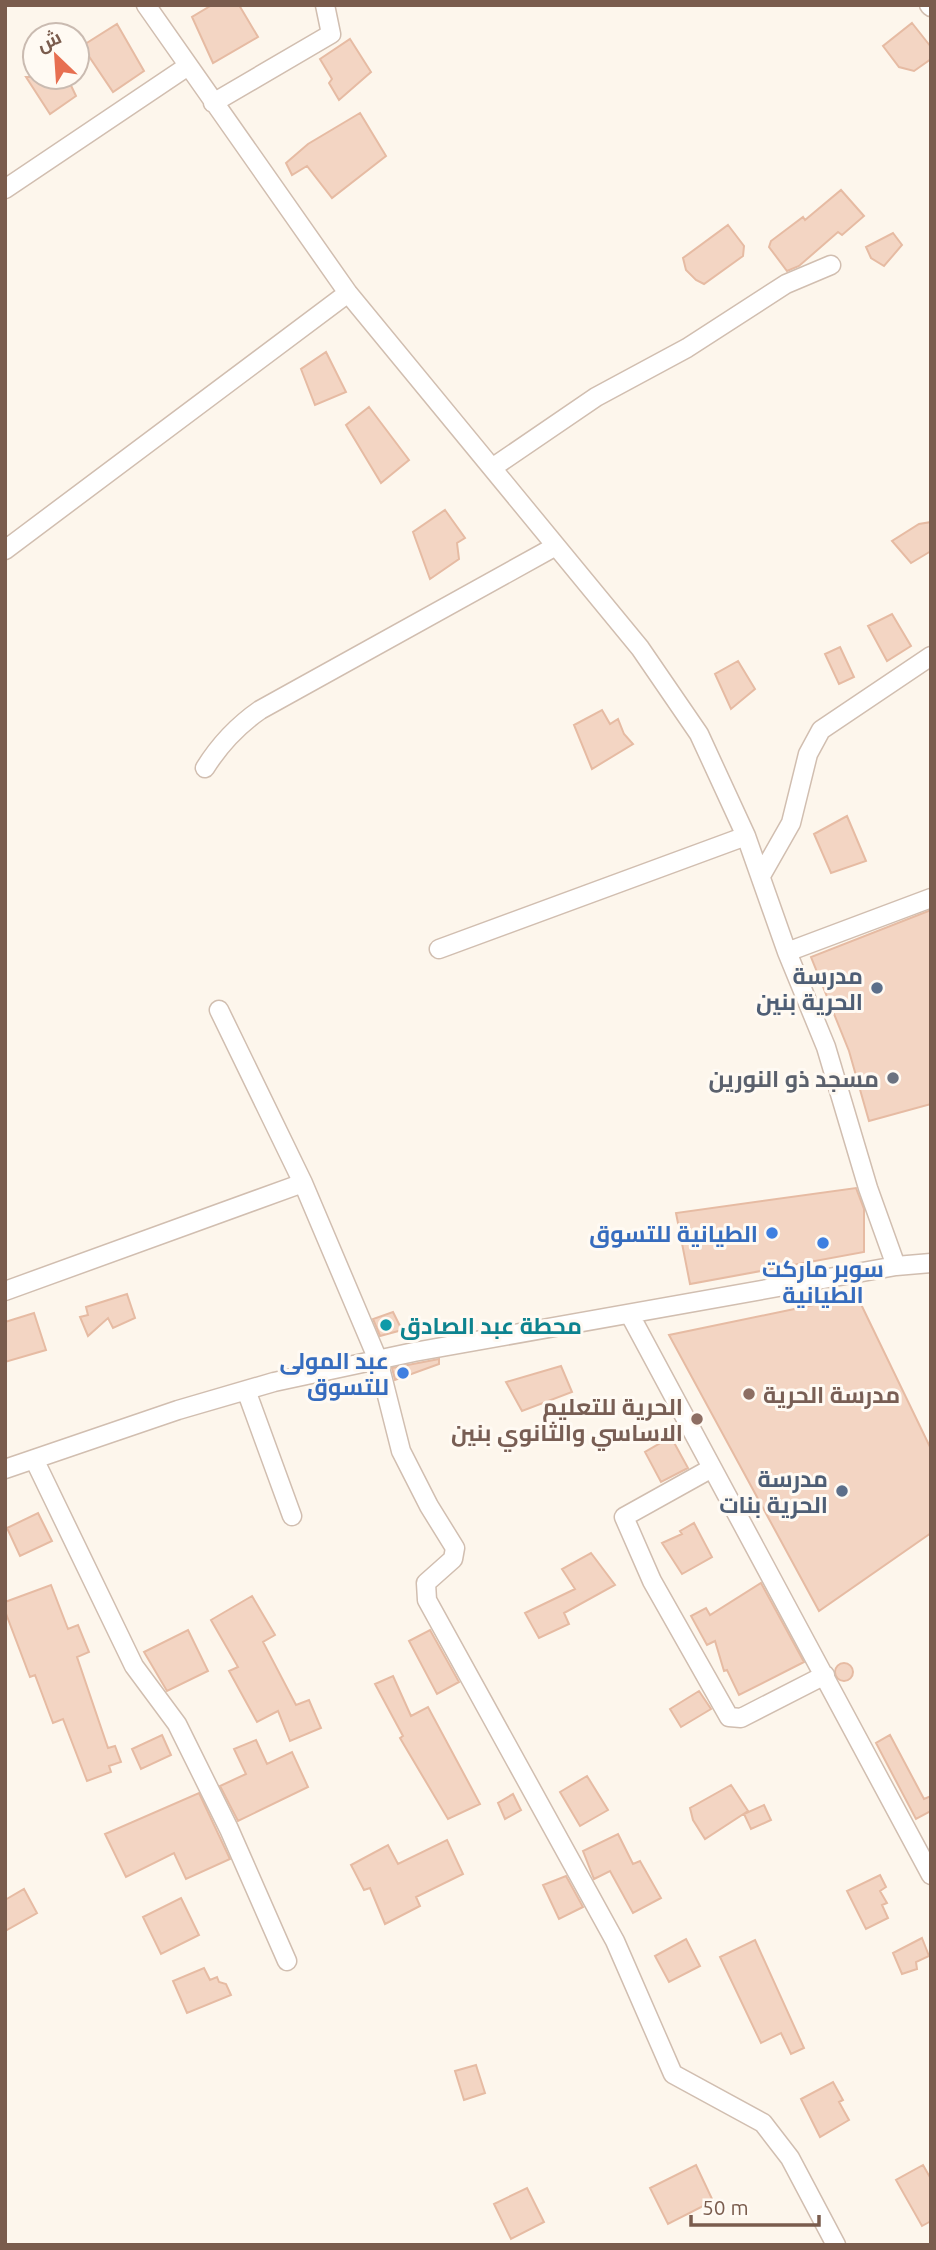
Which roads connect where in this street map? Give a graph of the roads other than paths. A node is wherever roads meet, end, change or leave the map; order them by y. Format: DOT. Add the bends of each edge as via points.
graph roads {
  1 [pos="146,5"];
  2 [pos="325,5"];
  3 [pos="188,66"];
  4 [pos="213,103"];
  5 [pos="5,189"];
  6 [pos="831,265"];
  7 [pos="348,293"];
  8 [pos="492,468"];
  9 [pos="556,545"];
  10 [pos="5,550"];
  11 [pos="931,656"];
  12 [pos="205,768"];
  13 [pos="746,836"];
  14 [pos="762,874"];
  15 [pos="931,898"];
  16 [pos="439,949"];
  17 [pos="787,952"];
  18 [pos="219,1010"];
  19 [pos="303,1183"];
  20 [pos="931,1263"];
  21 [pos="896,1266"];
  22 [pos="5,1291"];
  23 [pos="630,1315"];
  24 [pos="378,1360"];
  25 [pos="246,1390"];
  26 [pos="34,1459"];
  27 [pos="712,1468"];
  28 [pos="5,1469"];
  29 [pos="292,1516"];
  30 [pos="825,1675"];
  31 [pos="931,1875"];
  32 [pos="287,1961"];
  33 [pos="836,2245"];
  1 -- 3 [label="street"];
  2 -- 4 [label="street" via="331,34"];
  3 -- 4 [label="street"];
  3 -- 5 [label="street"];
  4 -- 7 [label="street"];
  6 -- 8 [label="street" via="786,284 687,348 596,397"];
  7 -- 8 [label="street"];
  7 -- 10 [label="street"];
  8 -- 9 [label="street"];
  9 -- 12 [label="street" via="260,710 218,747"];
  9 -- 13 [label="street" via="676,697 724,783"];
  11 -- 14 [label="street" via="821,730 808,754 791,823"];
  13 -- 14 [label="street"];
  13 -- 16 [label="street"];
  14 -- 17 [label="street"];
  15 -- 17 [label="street"];
  17 -- 21 [label="street" via="826,1047"];
  18 -- 19 [label="street"];
  19 -- 22 [label="street"];
  19 -- 24 [label="street"];
  20 -- 21 [label="street"];
  21 -- 23 [label="street"];
  23 -- 24 [label="street"];
  23 -- 27 [label="street"];
  24 -- 25 [label="street"];
  24 -- 33 [label="street" via="401,1451 455,1548 453,1559 426,1583 427,1600 615,1941 673,2074 764,2123 790,2158"];
  25 -- 26 [label="street"];
  25 -- 29 [label="street"];
  26 -- 28 [label="street"];
  26 -- 32 [label="street" via="134,1666 177,1724"];
  27 -- 30 [label="street"];
  27 -- 30 [label="street" via="624,1517 652,1581 729,1717 741,1718"];
  30 -- 31 [label="street"];
}
